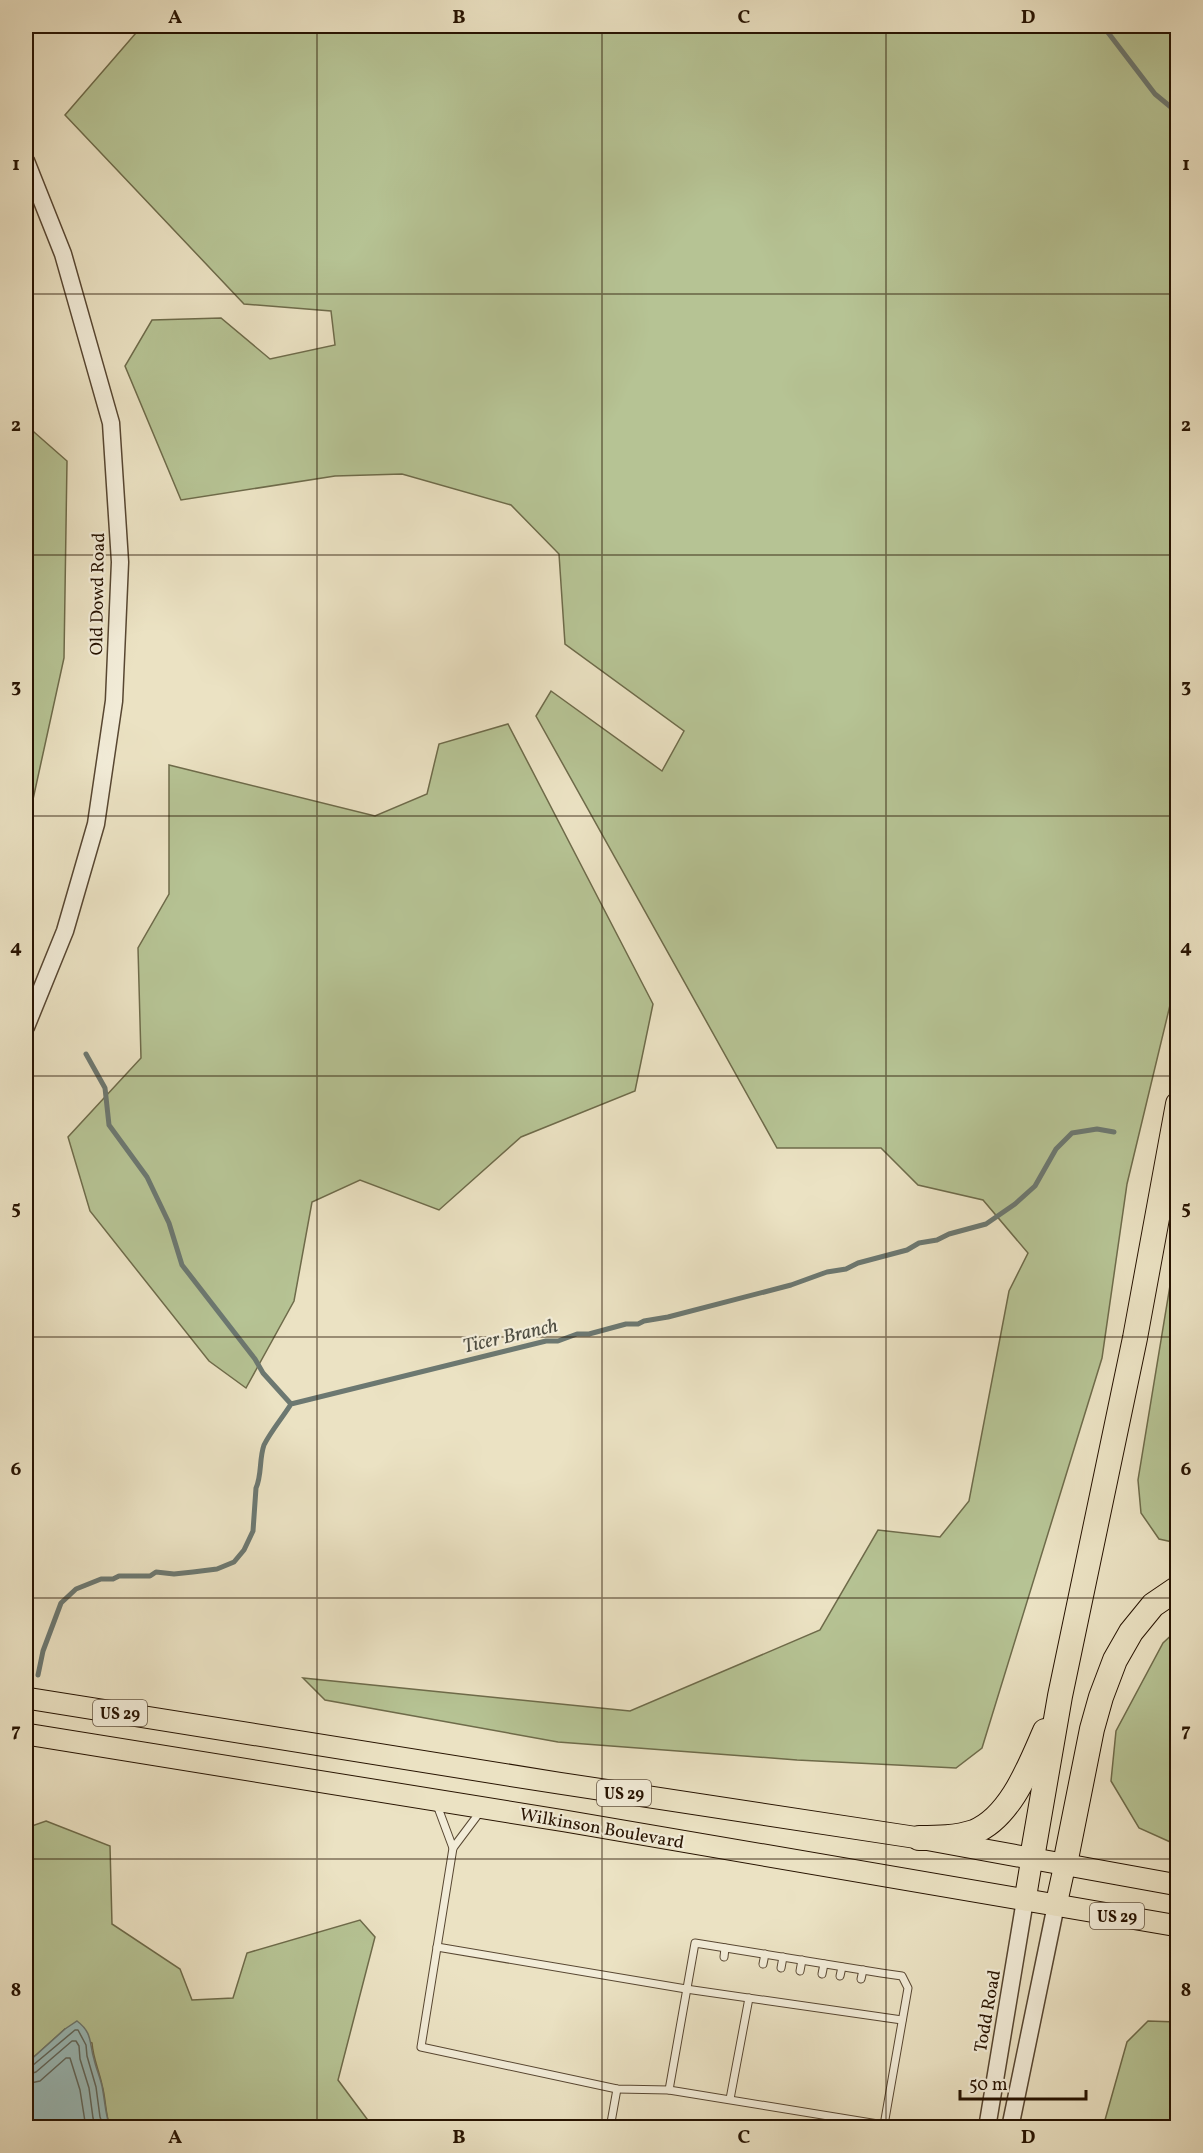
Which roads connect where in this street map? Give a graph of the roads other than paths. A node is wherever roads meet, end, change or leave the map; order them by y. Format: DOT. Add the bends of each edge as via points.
graph roads {
  1 [pos="26,161"];
  2 [pos="26,1028"];
  3 [pos="1178,1104"];
  4 [pos="1178,1588"];
  5 [pos="1060,1696"];
  6 [pos="26,1698"];
  7 [pos="26,1734"];
  8 [pos="435,1800"];
  9 [pos="483,1808"];
  10 [pos="919,1838"];
  11 [pos="453,1848"];
  12 [pos="1032,1858"];
  13 [pos="1065,1864"];
  14 [pos="1178,1886"];
  15 [pos="1025,1900"];
  16 [pos="1056,1905"];
  17 [pos="1178,1926"];
  18 [pos="437,1947"];
  19 [pos="725,1948"];
  20 [pos="747,1951"];
  21 [pos="765,1954"];
  22 [pos="724,1957"];
  23 [pos="783,1957"];
  24 [pos="745,1960"];
  25 [pos="802,1960"];
  26 [pos="763,1964"];
  27 [pos="825,1964"];
  28 [pos="842,1966"];
  29 [pos="782,1968"];
  30 [pos="863,1970"];
  31 [pos="800,1971"];
  32 [pos="880,1972"];
  33 [pos="822,1974"];
  34 [pos="840,1976"];
  35 [pos="861,1979"];
  36 [pos="879,1982"];
  37 [pos="720,1984"];
  38 [pos="740,1986"];
  39 [pos="686,1989"];
  40 [pos="758,1991"];
  41 [pos="777,1993"];
  42 [pos="719,1994"];
  43 [pos="738,1996"];
  44 [pos="753,1999"];
  45 [pos="775,2002"];
  46 [pos="874,2008"];
  47 [pos="873,2016"];
  48 [pos="902,2020"];
  49 [pos="618,2089"];
  50 [pos="669,2090"];
  51 [pos="730,2099"];
  52 [pos="884,2126"];
  53 [pos="610,2127"];
  54 [pos="901,2127"];
  55 [pos="987,2127"];
  56 [pos="1010,2127"];
  1 -- 2 [label="street, Old Dowd Road" via="63,254 111,423 120,562 114,701 96,824 65,932"];
  3 -- 5 [label="highway" via="1135,1338"];
  4 -- 13 [label="highway" via="1153,1605 1115,1660 1092,1729"];
  5 -- 10 [label="highway" via="1026,1775 993,1820 975,1831 951,1837"];
  5 -- 12 [label="highway"];
  6 -- 10 [label="main road, Wilkinson Boulevard / US 29"];
  7 -- 8 [label="main road, Wilkinson Boulevard / US 29"];
  8 -- 9 [label="main road, Wilkinson Boulevard / US 29"];
  8 -- 11 [label="lane"];
  9 -- 11 [label="lane"];
  9 -- 15 [label="main road, Wilkinson Boulevard / US 29"];
  10 -- 12 [label="main road, Wilkinson Boulevard / US 29"];
  11 -- 18 [label="lane"];
  12 -- 13 [label="main road, Wilkinson Boulevard / US 29"];
  12 -- 15 [label="main road"];
  13 -- 14 [label="main road, Wilkinson Boulevard / US 29"];
  13 -- 16 [label="main road"];
  15 -- 16 [label="main road, Wilkinson Boulevard / US 29"];
  15 -- 55 [label="street, Todd Road"];
  16 -- 17 [label="main road, Wilkinson Boulevard / US 29"];
  16 -- 56 [label="street"];
  18 -- 39 [label="lane"];
  18 -- 49 [label="lane" via="421,2047"];
  19 -- 20 [label="lane"];
  19 -- 22 [label="lane"];
  19 -- 39 [label="lane" via="695,1943"];
  20 -- 21 [label="lane"];
  20 -- 24 [label="lane"];
  21 -- 23 [label="lane"];
  21 -- 26 [label="lane"];
  23 -- 25 [label="lane"];
  23 -- 29 [label="lane"];
  25 -- 27 [label="lane"];
  25 -- 31 [label="lane"];
  27 -- 28 [label="lane"];
  27 -- 33 [label="lane"];
  28 -- 30 [label="lane"];
  28 -- 34 [label="lane"];
  30 -- 32 [label="lane"];
  30 -- 35 [label="lane"];
  32 -- 36 [label="lane"];
  32 -- 48 [label="lane" via="902,1976 908,1988"];
  37 -- 42 [label="lane"];
  38 -- 43 [label="lane"];
  39 -- 42 [label="lane"];
  39 -- 50 [label="lane"];
  40 -- 44 [label="lane"];
  41 -- 45 [label="lane"];
  42 -- 43 [label="lane"];
  43 -- 44 [label="lane"];
  44 -- 45 [label="lane"];
  44 -- 51 [label="lane"];
  45 -- 47 [label="lane" via="834,2006"];
  46 -- 47 [label="lane"];
  47 -- 48 [label="lane"];
  48 -- 52 [label="lane"];
  49 -- 50 [label="lane"];
  49 -- 53 [label="lane"];
  50 -- 51 [label="lane"];
  51 -- 52 [label="lane"];
  52 -- 54 [label="lane"];
}
